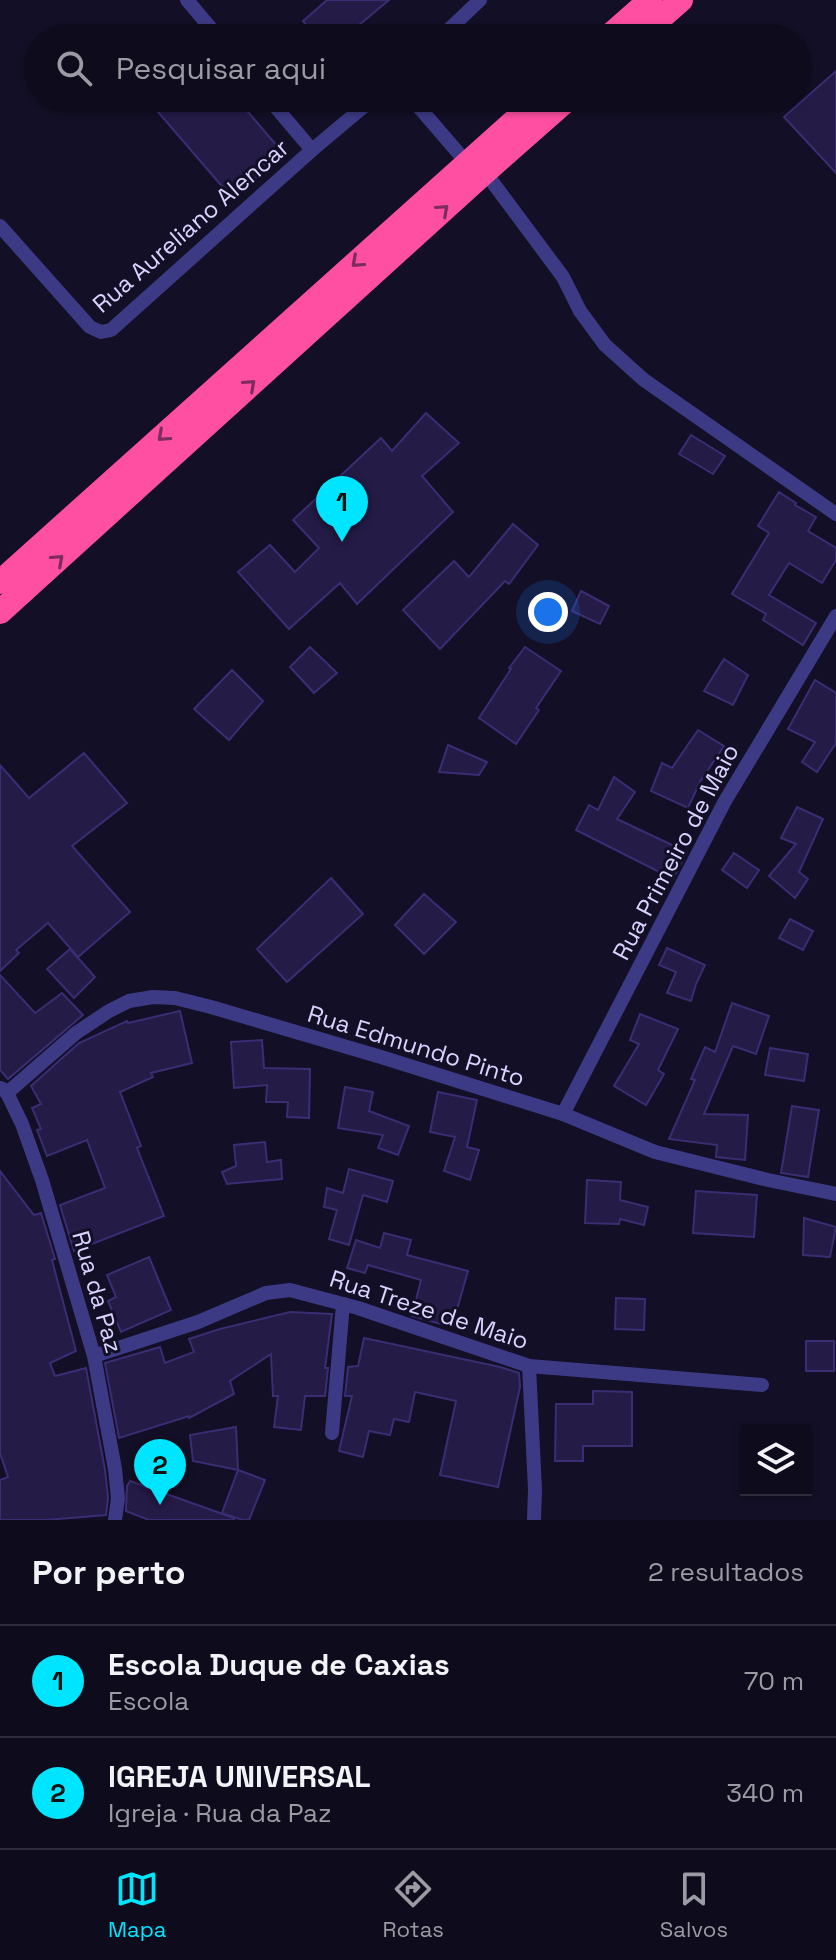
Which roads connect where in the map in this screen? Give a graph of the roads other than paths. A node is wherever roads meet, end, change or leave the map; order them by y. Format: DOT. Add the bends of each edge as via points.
graph roads {
  1 [pos="187,0"];
  2 [pos="480,0"];
  3 [pos="650,0"];
  4 [pos="681,0"];
  5 [pos="207,24"];
  6 [pos="455,24"];
  7 [pos="623,24"];
  8 [pos="654,24"];
  9 [pos="280,112"];
  10 [pos="357,112"];
  11 [pos="424,112"];
  12 [pos="527,112"];
  13 [pos="550,112"];
  14 [pos="312,150"];
  15 [pos="476,168"];
  16 [pos="0,226"];
  17 [pos="836,514"];
  18 [pos="0,582"];
  19 [pos="0,612"];
  20 [pos="836,616"];
  21 [pos="3,1090"];
  22 [pos="563,1114"];
  23 [pos="836,1194"];
  24 [pos="343,1304"];
  25 [pos="94,1356"];
  26 [pos="529,1366"];
  27 [pos="762,1385"];
  28 [pos="332,1433"];
  29 [pos="115,1520"];
  30 [pos="534,1520"];
  1 -- 5 [label="street"];
  2 -- 6 [label="street"];
  3 -- 7 [label="highway"];
  4 -- 8 [label="highway"];
  9 -- 14 [label="street"];
  10 -- 14 [label="street"];
  11 -- 15 [label="street"];
  12 -- 15 [label="highway"];
  13 -- 15 [label="highway"];
  14 -- 16 [label="street, Rua Aureliano Alencar" via="105,332 90,327"];
  15 -- 17 [label="street" via="623,363"];
  15 -- 18 [label="highway, one-way"];
  19 -- 15 [label="highway, one-way"];
  20 -- 22 [label="street, Rua Primeiro de Maio" via="725,801"];
  21 -- 22 [label="street, Rua Edmundo Pinto" via="109,1011 153,997 211,1007"];
  21 -- 25 [label="street, Rua da Paz" via="42,1180"];
  22 -- 23 [label="street, Rua Edmundo Pinto" via="655,1152"];
  24 -- 25 [label="street, Rua Treze de Maio" via="290,1290 266,1293"];
  24 -- 26 [label="street, Rua Treze de Maio"];
  24 -- 28 [label="street"];
  25 -- 29 [label="street, Rua da Paz" via="115,1469"];
  26 -- 27 [label="street, Rua Treze de Maio"];
  26 -- 30 [label="street"];
}
